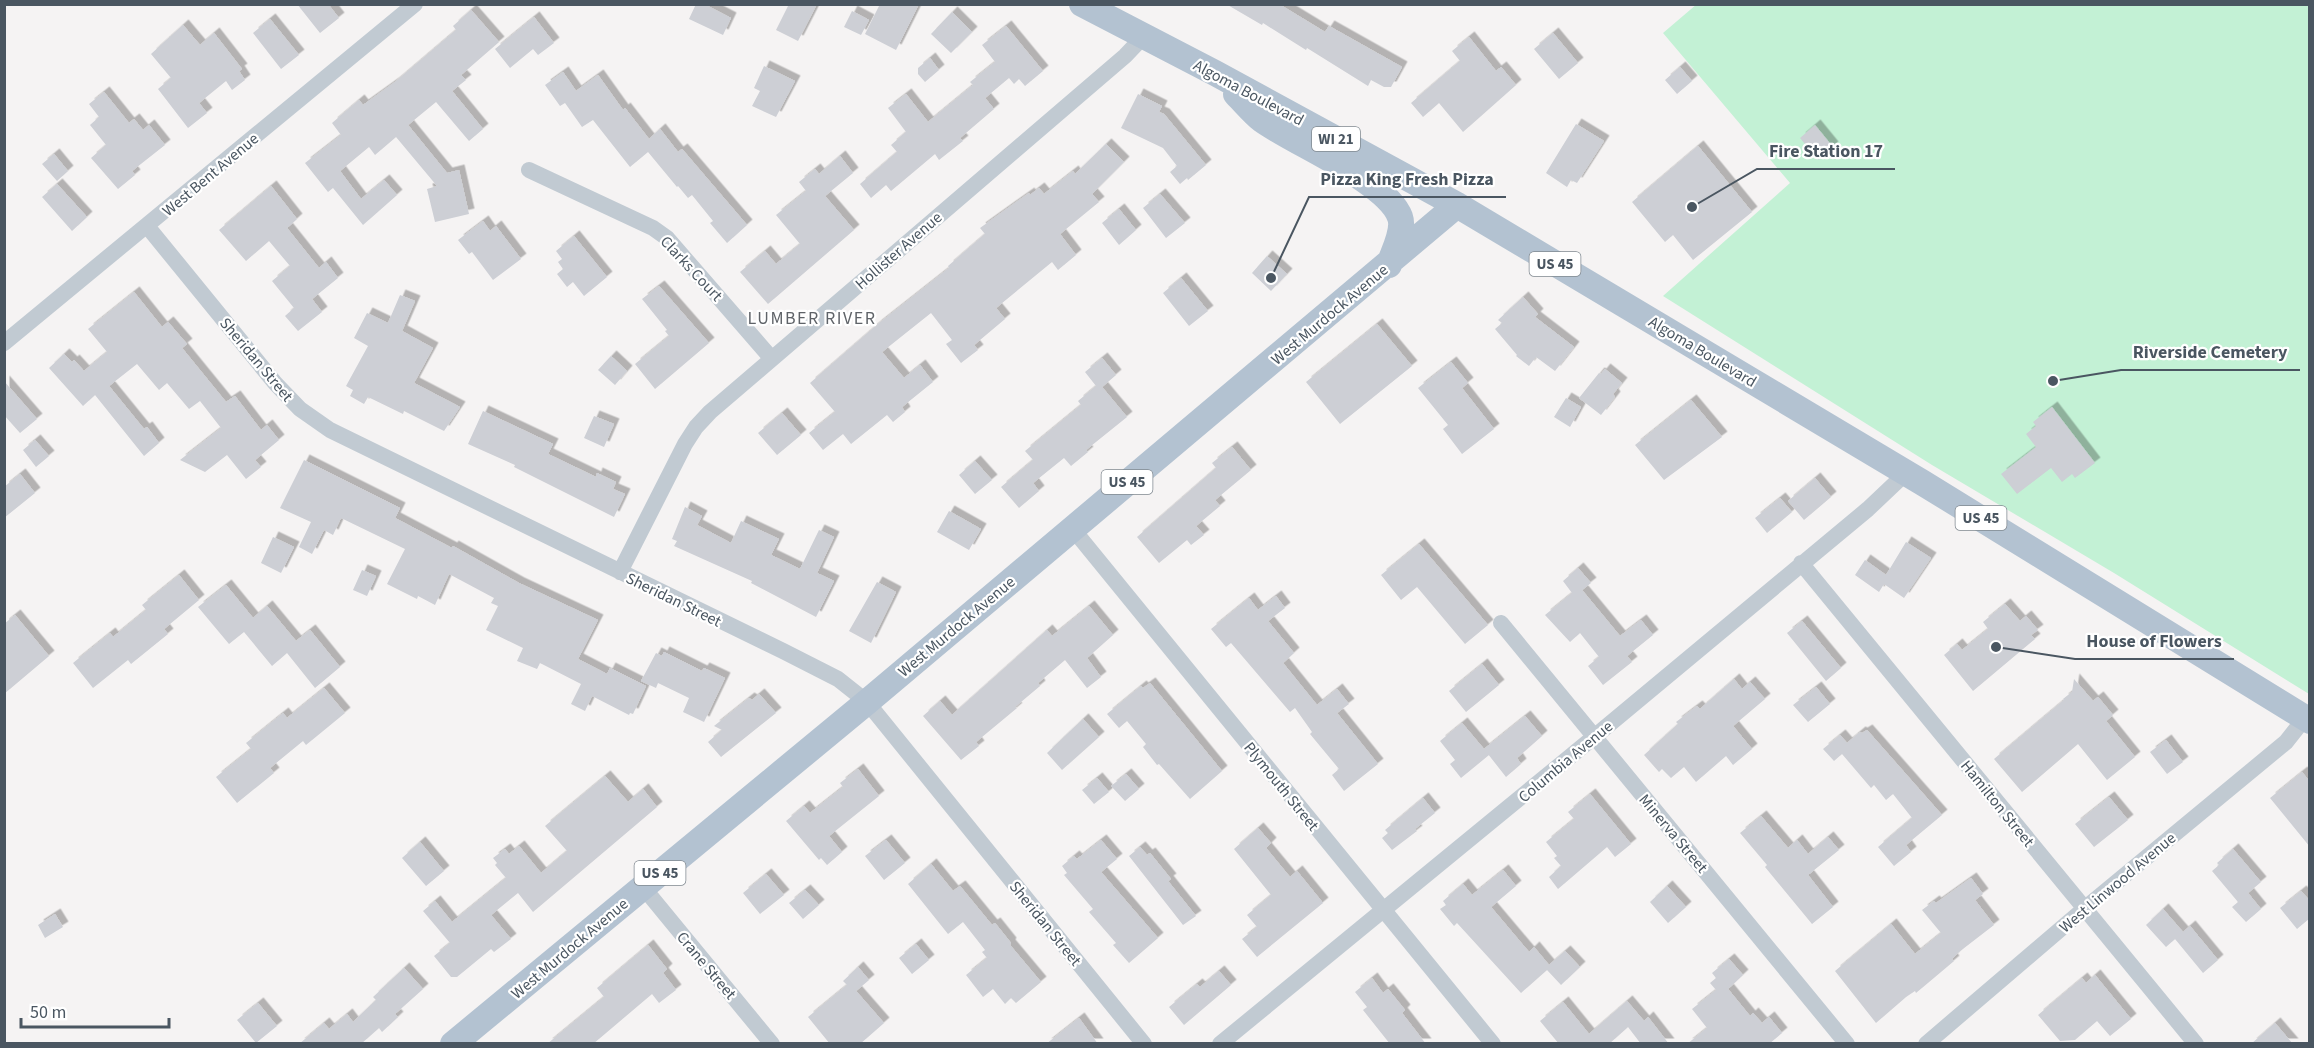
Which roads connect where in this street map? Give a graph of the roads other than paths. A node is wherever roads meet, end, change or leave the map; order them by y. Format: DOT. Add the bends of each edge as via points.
graph roads {
  1 [pos="415,4"];
  2 [pos="1082,4"];
  3 [pos="1144,36"];
  4 [pos="1215,73"];
  5 [pos="529,170"];
  6 [pos="1457,205"];
  7 [pos="147,226"];
  8 [pos="1389,265"];
  9 [pos="4,343"];
  10 [pos="772,359"];
  11 [pos="1906,473"];
  12 [pos="1072,528"];
  13 [pos="1802,563"];
  14 [pos="620,572"];
  15 [pos="1502,623"];
  16 [pos="867,702"];
  17 [pos="2308,719"];
  18 [pos="1594,737"];
  19 [pos="643,887"];
  20 [pos="2084,909"];
  21 [pos="1383,910"];
  22 [pos="453,1044"];
  23 [pos="772,1044"];
  24 [pos="1144,1044"];
  25 [pos="1220,1044"];
  26 [pos="1493,1044"];
  27 [pos="1847,1044"];
  28 [pos="1926,1044"];
  29 [pos="2196,1044"];
  1 -- 7 [label="street, West Bent Avenue"];
  2 -- 3 [label="main road, Algoma Boulevard / WI 21"];
  3 -- 4 [label="main road, Algoma Boulevard / WI 21"];
  3 -- 10 [label="street, Hollister Avenue"];
  4 -- 6 [label="main road, Algoma Boulevard / WI 21"];
  4 -- 8 [label="main road" via="1261,119 1368,183 1393,205 1402,227"];
  5 -- 10 [label="street, Clarks Court" via="667,238"];
  6 -- 8 [label="main road, West Murdock Avenue / US 45"];
  6 -- 11 [label="main road, Algoma Boulevard / US 45"];
  7 -- 9 [label="street, West Bent Avenue"];
  7 -- 14 [label="street, Sheridan Street" via="300,409 330,430"];
  8 -- 12 [label="main road, West Murdock Avenue / US 45"];
  10 -- 14 [label="street, Hollister Avenue" via="696,427"];
  11 -- 13 [label="street, Columbia Avenue"];
  11 -- 17 [label="main road, Algoma Boulevard / US 45"];
  12 -- 16 [label="main road, West Murdock Avenue / US 45"];
  12 -- 21 [label="street, Plymouth Street"];
  13 -- 18 [label="street, Columbia Avenue"];
  13 -- 20 [label="street, Hamilton Street"];
  14 -- 16 [label="street, Sheridan Street" via="838,679"];
  15 -- 18 [label="street, Minerva Street"];
  16 -- 19 [label="main road, West Murdock Avenue / US 45"];
  16 -- 24 [label="street, Sheridan Street"];
  17 -- 20 [label="street, West Linwood Avenue" via="2286,742"];
  18 -- 21 [label="street, Columbia Avenue"];
  18 -- 27 [label="street, Minerva Street"];
  19 -- 22 [label="main road, West Murdock Avenue / US 45"];
  19 -- 23 [label="street, Crane Street"];
  20 -- 28 [label="street, West Linwood Avenue"];
  20 -- 29 [label="street, Hamilton Street"];
  21 -- 25 [label="street, Columbia Avenue"];
  21 -- 26 [label="street, Plymouth Street"];
}
